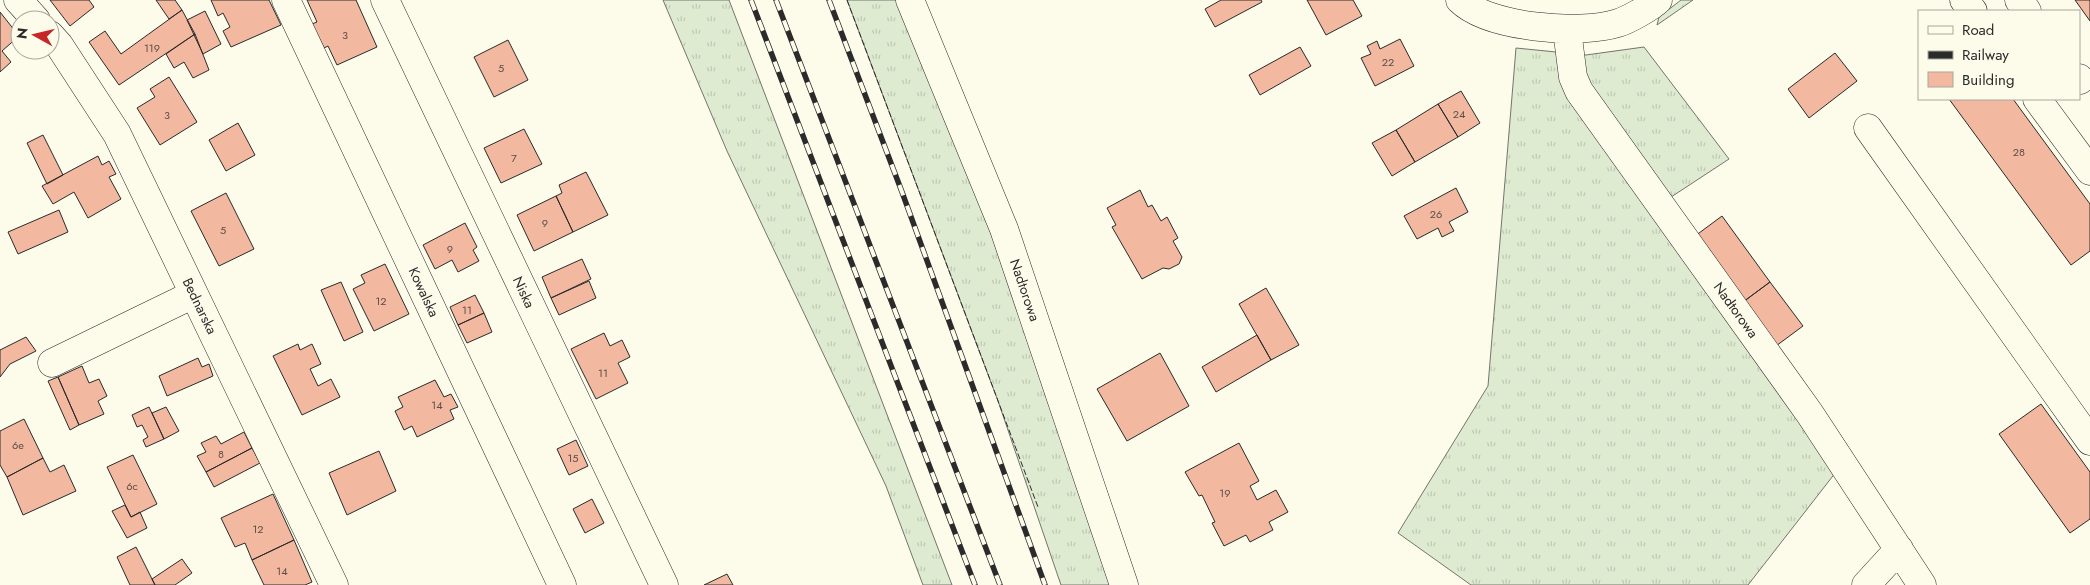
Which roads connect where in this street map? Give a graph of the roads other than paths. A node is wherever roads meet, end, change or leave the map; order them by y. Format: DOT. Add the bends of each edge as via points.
graph roads {
  1 [pos="18,0"];
  2 [pos="286,0"];
  3 [pos="385,0"];
  4 [pos="910,0"];
  5 [pos="1460,0"];
  6 [pos="1658,0"];
  7 [pos="1964,0"];
  8 [pos="27,10"];
  9 [pos="1972,10"];
  10 [pos="1567,30"];
  11 [pos="60,47"];
  12 [pos="2038,100"];
  13 [pos="1868,128"];
  14 [pos="2090,171"];
  15 [pos="194,294"];
  16 [pos="52,363"];
  17 [pos="2090,441"];
  18 [pos="1899,548"];
  19 [pos="334,585"];
  20 [pos="562,585"];
  21 [pos="664,585"];
  22 [pos="1124,585"];
  23 [pos="1866,585"];
  24 [pos="1922,585"];
  1 -- 8 [label="street"];
  2 -- 20 [label="street, Kowalska"];
  3 -- 21 [label="street, Niska"];
  4 -- 22 [label="street, Nadtorowa" via="1004,229"];
  5 -- 10 [label="street" via="1468,8 1513,24"];
  6 -- 10 [label="street" via="1618,23"];
  7 -- 9 [label="street"];
  10 -- 18 [label="street, Nadtorowa" via="1573,77 1579,91 1810,414"];
  11 -- 15 [label="street, Bednarska" via="117,134"];
  12 -- 14 [label="street"];
  13 -- 17 [label="street"];
  15 -- 16 [label="street"];
  15 -- 19 [label="street, Bednarska"];
  18 -- 23 [label="street"];
  18 -- 24 [label="street, Nadtorowa"];
}
